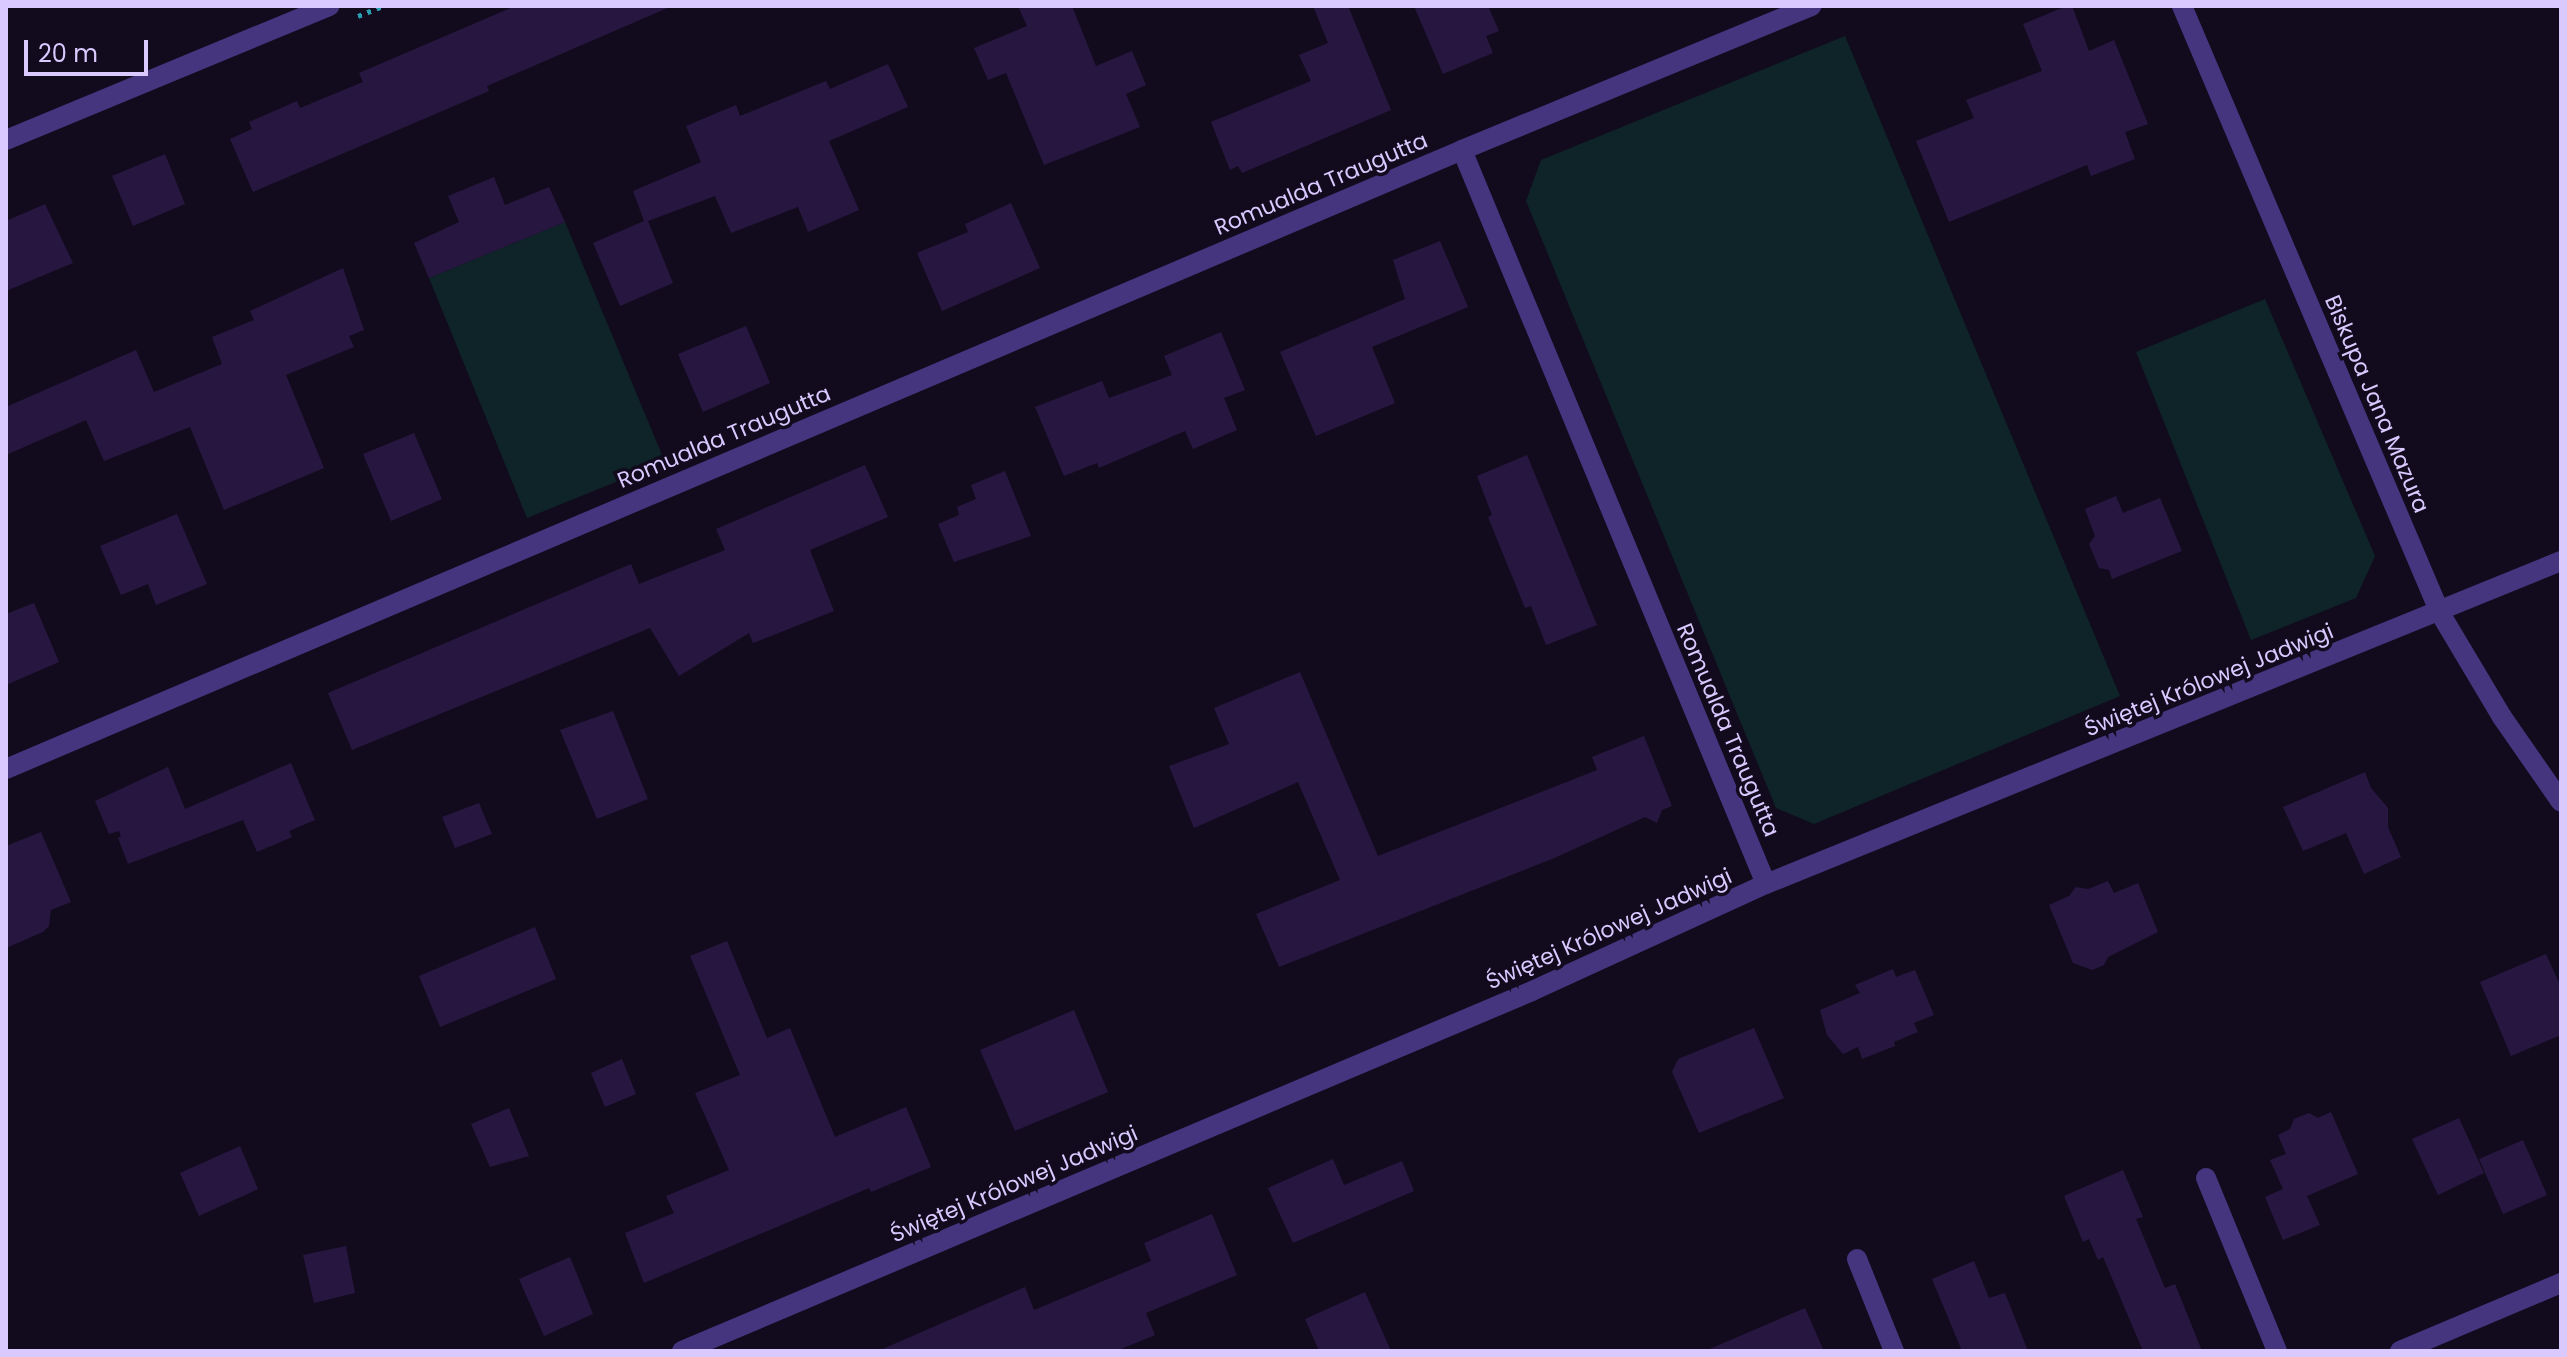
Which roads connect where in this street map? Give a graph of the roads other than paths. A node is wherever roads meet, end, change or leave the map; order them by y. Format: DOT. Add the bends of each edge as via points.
graph roads {
  1 [pos="329,6"];
  2 [pos="1811,6"];
  3 [pos="2182,6"];
  4 [pos="6,140"];
  5 [pos="1462,150"];
  6 [pos="2561,561"];
  7 [pos="2440,613"];
  8 [pos="6,769"];
  9 [pos="2561,802"];
  10 [pos="1766,884"];
  11 [pos="2206,1178"];
  12 [pos="1857,1259"];
  13 [pos="2561,1283"];
  14 [pos="682,1351"];
  15 [pos="1894,1351"];
  16 [pos="2277,1351"];
  17 [pos="2400,1351"];
  1 -- 4 [label="street"];
  2 -- 5 [label="street, Romualda Traugutta"];
  3 -- 7 [label="street, Biskupa Jana Mazura"];
  5 -- 8 [label="street, Romualda Traugutta"];
  5 -- 10 [label="street, Romualda Traugutta"];
  6 -- 7 [label="street, Świętej Królowej Jadwigi"];
  7 -- 9 [label="street, Biskupa Jana Mazura"];
  7 -- 10 [label="street, Świętej Królowej Jadwigi"];
  10 -- 14 [label="street, Świętej Królowej Jadwigi" via="1532,991"];
  11 -- 16 [label="street"];
  12 -- 15 [label="street"];
  13 -- 17 [label="street"];
}
